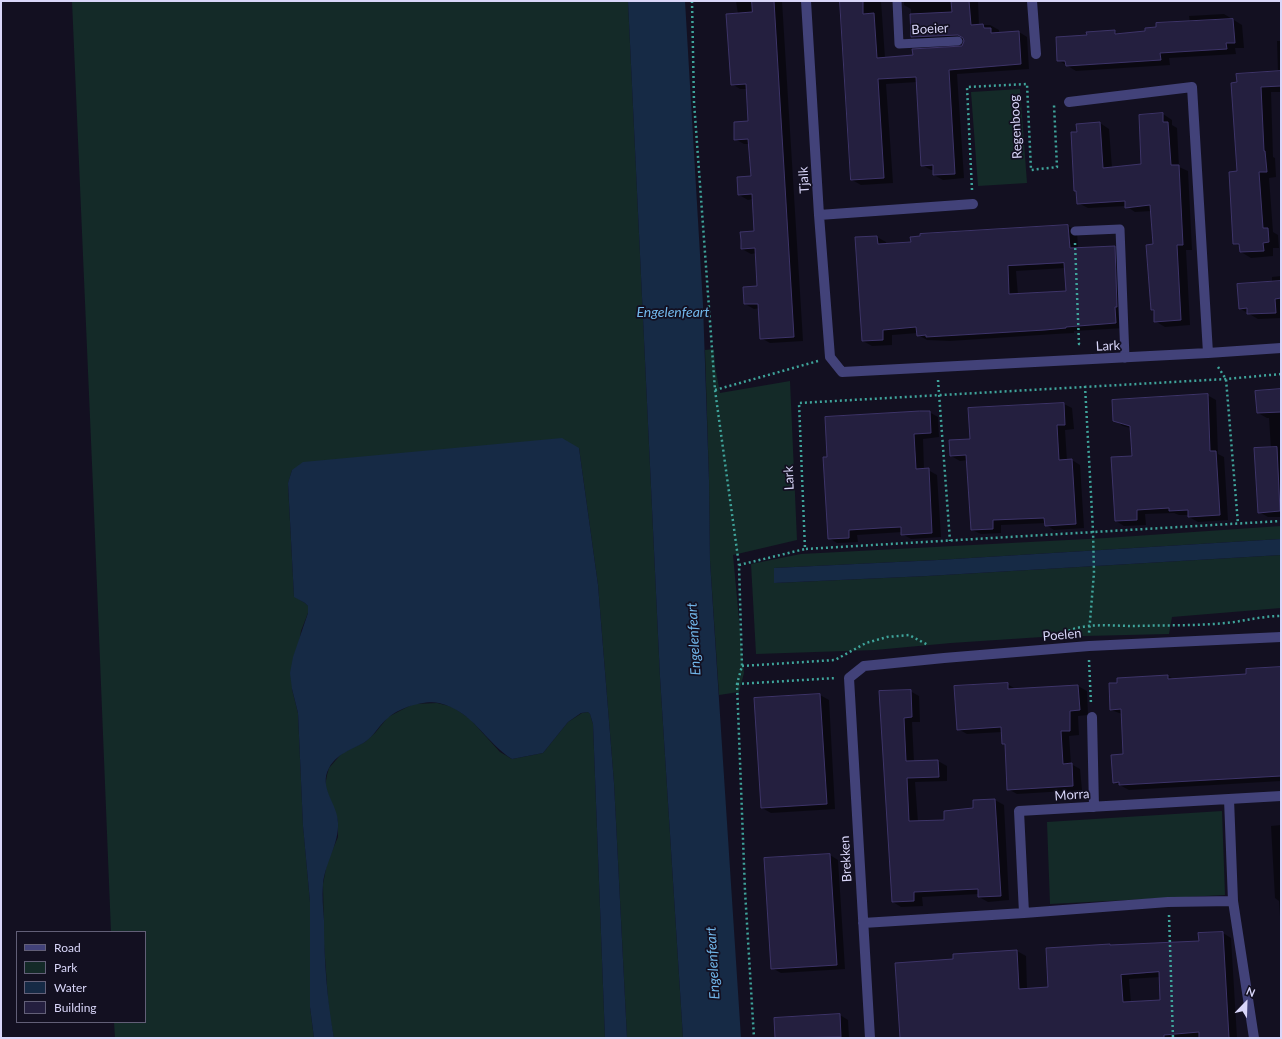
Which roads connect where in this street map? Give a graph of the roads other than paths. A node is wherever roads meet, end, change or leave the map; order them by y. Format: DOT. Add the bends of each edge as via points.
graph roads {
  1 [pos="806,1"];
  2 [pos="897,1"];
  3 [pos="1032,1"];
  4 [pos="958,41"];
  5 [pos="1036,54"];
  6 [pos="1069,102"];
  7 [pos="973,204"];
  8 [pos="819,215"];
  9 [pos="1075,231"];
  10 [pos="1281,348"];
  11 [pos="1208,354"];
  12 [pos="830,357"];
  13 [pos="1125,358"];
  14 [pos="1281,637"];
  15 [pos="849,678"];
  16 [pos="1092,717"];
  17 [pos="1281,796"];
  18 [pos="1229,799"];
  19 [pos="1094,807"];
  20 [pos="1233,901"];
  21 [pos="1024,914"];
  22 [pos="863,923"];
  23 [pos="870,1038"];
  24 [pos="1254,1038"];
  1 -- 8 [label="street, Tjalk"];
  2 -- 4 [label="lane, Boeier" via="899,44"];
  3 -- 5 [label="street"];
  6 -- 11 [label="street" via="1192,87"];
  7 -- 8 [label="street"];
  8 -- 12 [label="street, Tjalk"];
  9 -- 13 [label="lane" via="1120,229"];
  10 -- 11 [label="street, Lark"];
  11 -- 13 [label="street, Lark"];
  12 -- 13 [label="street, Lark" via="842,372"];
  14 -- 15 [label="street, Poelen" via="1089,646 944,658 864,666"];
  15 -- 22 [label="street, Brekken"];
  16 -- 19 [label="street"];
  17 -- 18 [label="street, Morra"];
  18 -- 19 [label="street, Morra"];
  18 -- 20 [label="street"];
  19 -- 21 [label="street, Morra" via="1019,811"];
  20 -- 21 [label="street" via="1168,902"];
  20 -- 24 [label="street"];
  21 -- 22 [label="street"];
  22 -- 23 [label="street, Brekken"];
}
